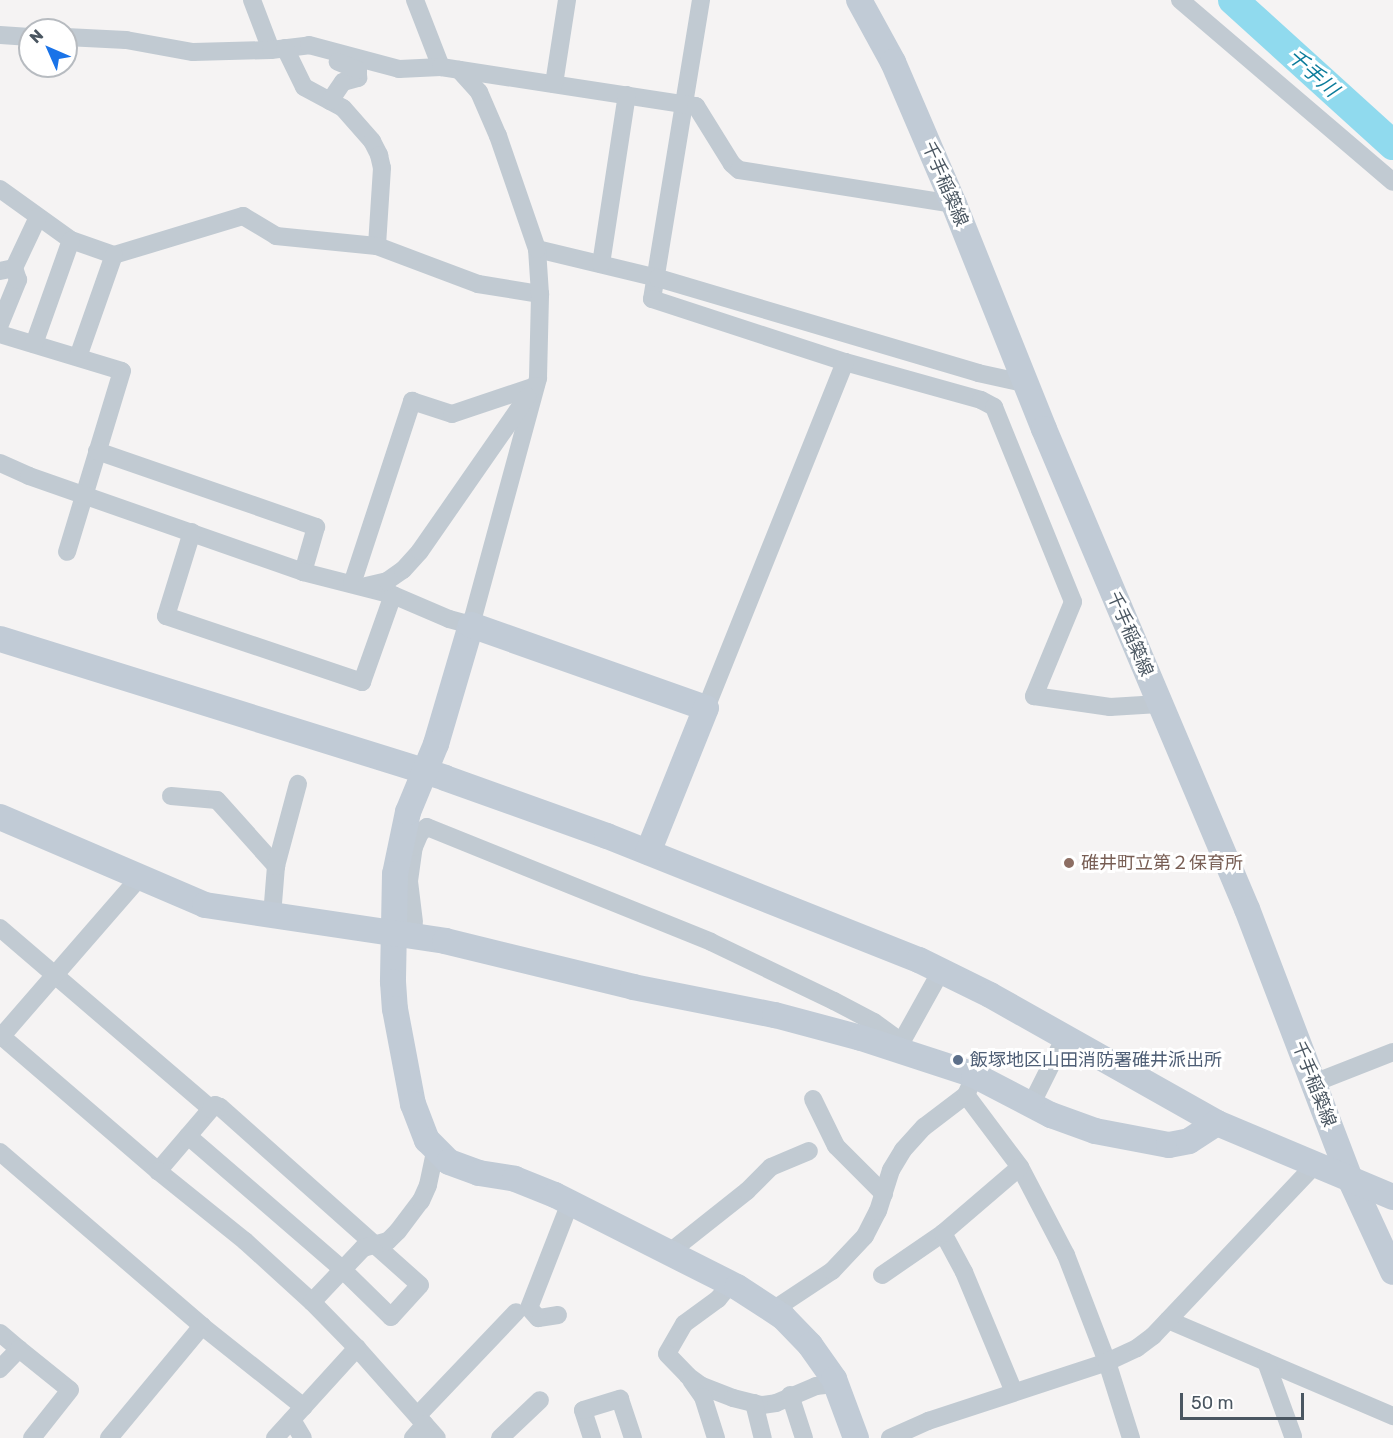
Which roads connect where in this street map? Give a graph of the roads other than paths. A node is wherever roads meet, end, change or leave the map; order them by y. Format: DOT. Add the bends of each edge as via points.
graph roads {
  1 [pos="252,0"];
  2 [pos="415,0"];
  3 [pos="567,0"];
  4 [pos="701,0"];
  5 [pos="859,0"];
  6 [pos="1180,0"];
  7 [pos="0,35"];
  8 [pos="18,36"];
  9 [pos="78,38"];
  10 [pos="321,48"];
  11 [pos="278,49"];
  12 [pos="450,68"];
  13 [pos="554,84"];
  14 [pos="627,95"];
  15 [pos="330,101"];
  16 [pos="685,104"];
  17 [pos="1393,182"];
  18 [pos="0,189"];
  19 [pos="954,204"];
  20 [pos="38,217"];
  21 [pos="71,240"];
  22 [pos="377,246"];
  23 [pos="537,249"];
  24 [pos="114,255"];
  25 [pos="601,264"];
  26 [pos="7,269"];
  27 [pos="658,278"];
  28 [pos="540,294"];
  29 [pos="0,324"];
  30 [pos="0,333"];
  31 [pos="34,344"];
  32 [pos="78,357"];
  33 [pos="845,362"];
  34 [pos="1028,384"];
  35 [pos="535,386"];
  36 [pos="97,451"];
  37 [pos="0,463"];
  38 [pos="83,496"];
  39 [pos="192,532"];
  40 [pos="67,552"];
  41 [pos="303,572"];
  42 [pos="357,586"];
  43 [pos="393,595"];
  44 [pos="471,625"];
  45 [pos="0,639"];
  46 [pos="1159,704"];
  47 [pos="706,708"];
  48 [pos="298,784"];
  49 [pos="171,796"];
  50 [pos="0,817"];
  51 [pos="648,852"];
  52 [pos="276,866"];
  53 [pos="139,878"];
  54 [pos="273,916"];
  55 [pos="0,928"];
  56 [pos="404,928"];
  57 [pos="941,971"];
  58 [pos="55,975"];
  59 [pos="1,1037"];
  60 [pos="1065,1037"];
  61 [pos="899,1046"];
  62 [pos="1393,1052"];
  63 [pos="1314,1083"];
  64 [pos="970,1085"];
  65 [pos="813,1099"];
  66 [pos="1031,1105"];
  67 [pos="211,1109"];
  68 [pos="1217,1123"];
  69 [pos="188,1136"];
  70 [pos="435,1150"];
  71 [pos="809,1151"];
  72 [pos="0,1152"];
  73 [pos="1314,1166"];
  74 [pos="1020,1167"];
  75 [pos="158,1171"];
  76 [pos="1351,1181"];
  77 [pos="884,1194"];
  78 [pos="1393,1197"];
  79 [pos="570,1203"];
  80 [pos="943,1233"];
  81 [pos="378,1246"];
  82 [pos="670,1252"];
  83 [pos="343,1270"];
  84 [pos="1393,1272"];
  85 [pos="882,1275"];
  86 [pos="730,1283"];
  87 [pos="312,1302"];
  88 [pos="773,1310"];
  89 [pos="516,1312"];
  90 [pos="558,1314"];
  91 [pos="1168,1320"];
  92 [pos="202,1326"];
  93 [pos="0,1333"];
  94 [pos="357,1348"];
  95 [pos="19,1349"];
  96 [pos="1107,1362"];
  97 [pos="1266,1362"];
  98 [pos="0,1369"];
  99 [pos="688,1376"];
  100 [pos="836,1384"];
  101 [pos="1014,1392"];
  102 [pos="790,1395"];
  103 [pos="540,1400"];
  104 [pos="754,1403"];
  105 [pos="298,1413"];
  106 [pos="1393,1416"];
  107 [pos="422,1419"];
  108 [pos="1293,1436"];
  109 [pos="32,1438"];
  110 [pos="109,1438"];
  111 [pos="276,1438"];
  112 [pos="303,1438"];
  113 [pos="413,1438"];
  114 [pos="437,1438"];
  115 [pos="500,1438"];
  116 [pos="592,1438"];
  117 [pos="633,1438"];
  118 [pos="716,1438"];
  119 [pos="763,1438"];
  120 [pos="804,1438"];
  121 [pos="856,1438"];
  122 [pos="890,1438"];
  123 [pos="1131,1438"];
  1 -- 11 [label="street"];
  2 -- 12 [label="street"];
  3 -- 13 [label="street"];
  4 -- 16 [label="street"];
  5 -- 19 [label="street, 千手稲築線" via="893,62"];
  6 -- 17 [label="street"];
  7 -- 8 [label="street"];
  9 -- 11 [label="street" via="126,40 192,52"];
  10 -- 11 [label="street" via="300,45"];
  10 -- 12 [label="street" via="399,69"];
  10 -- 15 [label="street" via="328,58 358,70 358,78 343,82"];
  11 -- 15 [label="street" via="303,87"];
  12 -- 13 [label="street"];
  12 -- 23 [label="street" via="471,81 485,105"];
  13 -- 14 [label="street"];
  14 -- 16 [label="street"];
  14 -- 25 [label="street"];
  15 -- 22 [label="street" via="352,117 379,155 382,168"];
  16 -- 19 [label="street" via="696,106 739,170"];
  16 -- 27 [label="street"];
  18 -- 20 [label="street"];
  19 -- 34 [label="street, 千手稲築線"];
  20 -- 21 [label="street"];
  20 -- 26 [label="street"];
  21 -- 24 [label="street"];
  21 -- 31 [label="street"];
  22 -- 24 [label="street" via="276,236 243,216"];
  22 -- 28 [label="street" via="478,284"];
  23 -- 25 [label="street"];
  23 -- 28 [label="street"];
  24 -- 32 [label="street"];
  25 -- 27 [label="street"];
  26 -- 29 [label="street" via="18,280"];
  27 -- 33 [label="street" via="652,299"];
  27 -- 34 [label="street" via="978,373"];
  28 -- 35 [label="street"];
  30 -- 31 [label="street"];
  31 -- 32 [label="street"];
  32 -- 36 [label="street" via="122,371"];
  33 -- 46 [label="street" via="994,407 1073,602 1034,696 1110,707"];
  33 -- 47 [label="street"];
  34 -- 46 [label="street, 千手稲築線"];
  35 -- 42 [label="street" via="420,551 387,581"];
  35 -- 42 [label="street" via="452,414 412,401"];
  35 -- 44 [label="street"];
  36 -- 38 [label="street"];
  36 -- 41 [label="street" via="316,527"];
  37 -- 38 [label="street"];
  38 -- 39 [label="street"];
  38 -- 40 [label="street"];
  39 -- 41 [label="street"];
  39 -- 43 [label="street" via="166,616 362,682"];
  41 -- 42 [label="street"];
  42 -- 43 [label="street"];
  43 -- 44 [label="street"];
  44 -- 47 [label="street"];
  44 -- 56 [label="street, bridge" via="436,744 408,812 395,874"];
  45 -- 51 [label="street" via="445,778"];
  46 -- 63 [label="street, 千手稲築線" via="1247,909"];
  47 -- 51 [label="street"];
  48 -- 52 [label="street"];
  49 -- 52 [label="street" via="217,800"];
  50 -- 53 [label="street"];
  51 -- 57 [label="street"];
  52 -- 54 [label="street"];
  53 -- 54 [label="street" via="206,905"];
  53 -- 58 [label="street"];
  54 -- 56 [label="street"];
  55 -- 58 [label="street"];
  56 -- 61 [label="street" via="633,987 775,1015"];
  56 -- 61 [label="street" via="414,847 427,827 711,942 874,1022"];
  56 -- 70 [label="street" via="395,1009 413,1104 420,1126"];
  57 -- 60 [label="street"];
  57 -- 61 [label="street"];
  58 -- 59 [label="street"];
  58 -- 67 [label="street"];
  59 -- 75 [label="street"];
  60 -- 66 [label="street"];
  60 -- 68 [label="street"];
  61 -- 64 [label="street"];
  62 -- 63 [label="street"];
  63 -- 76 [label="street, 千手稲築線"];
  64 -- 66 [label="street"];
  64 -- 74 [label="street"];
  64 -- 77 [label="street" via="903,1150 891,1170"];
  65 -- 77 [label="street" via="836,1146"];
  66 -- 68 [label="street" via="1095,1131 1169,1145 1189,1141"];
  67 -- 69 [label="street"];
  67 -- 81 [label="street" via="220,1107"];
  68 -- 73 [label="street"];
  69 -- 75 [label="street"];
  69 -- 83 [label="street"];
  70 -- 79 [label="street" via="449,1162 479,1173 515,1179"];
  70 -- 81 [label="street" via="421,1200 398,1231"];
  71 -- 82 [label="street" via="771,1167"];
  72 -- 92 [label="street"];
  73 -- 76 [label="street"];
  73 -- 91 [label="street"];
  74 -- 80 [label="street"];
  74 -- 96 [label="street" via="1066,1255"];
  75 -- 87 [label="street" via="245,1241"];
  76 -- 78 [label="street"];
  76 -- 84 [label="street, 千手稲築線"];
  77 -- 88 [label="street" via="865,1236 848,1256"];
  79 -- 82 [label="street"];
  79 -- 90 [label="street" via="528,1308 538,1318"];
  80 -- 85 [label="street"];
  80 -- 101 [label="street" via="964,1272"];
  81 -- 83 [label="street" via="363,1248"];
  81 -- 83 [label="street" via="420,1285 391,1317"];
  82 -- 86 [label="street"];
  83 -- 87 [label="street"];
  86 -- 88 [label="street"];
  86 -- 99 [label="street" via="718,1299 684,1324 667,1354"];
  87 -- 94 [label="street"];
  88 -- 100 [label="street" via="810,1345"];
  89 -- 107 [label="street"];
  91 -- 96 [label="street" via="1137,1348"];
  91 -- 97 [label="street"];
  92 -- 105 [label="street"];
  92 -- 110 [label="street"];
  93 -- 95 [label="street"];
  94 -- 105 [label="street"];
  94 -- 107 [label="street"];
  95 -- 98 [label="street"];
  95 -- 109 [label="street" via="70,1390"];
  96 -- 101 [label="street"];
  96 -- 123 [label="street"];
  97 -- 106 [label="street"];
  97 -- 108 [label="street"];
  99 -- 104 [label="street" via="712,1390"];
  99 -- 118 [label="street" via="703,1397"];
  100 -- 102 [label="street"];
  100 -- 121 [label="street"];
  101 -- 122 [label="street"];
  102 -- 104 [label="street" via="776,1403"];
  102 -- 120 [label="street"];
  103 -- 115 [label="street"];
  104 -- 119 [label="street"];
  105 -- 111 [label="street"];
  105 -- 112 [label="street"];
  107 -- 113 [label="street"];
  107 -- 114 [label="street"];
  116 -- 117 [label="street" via="583,1410 620,1399"];
}
